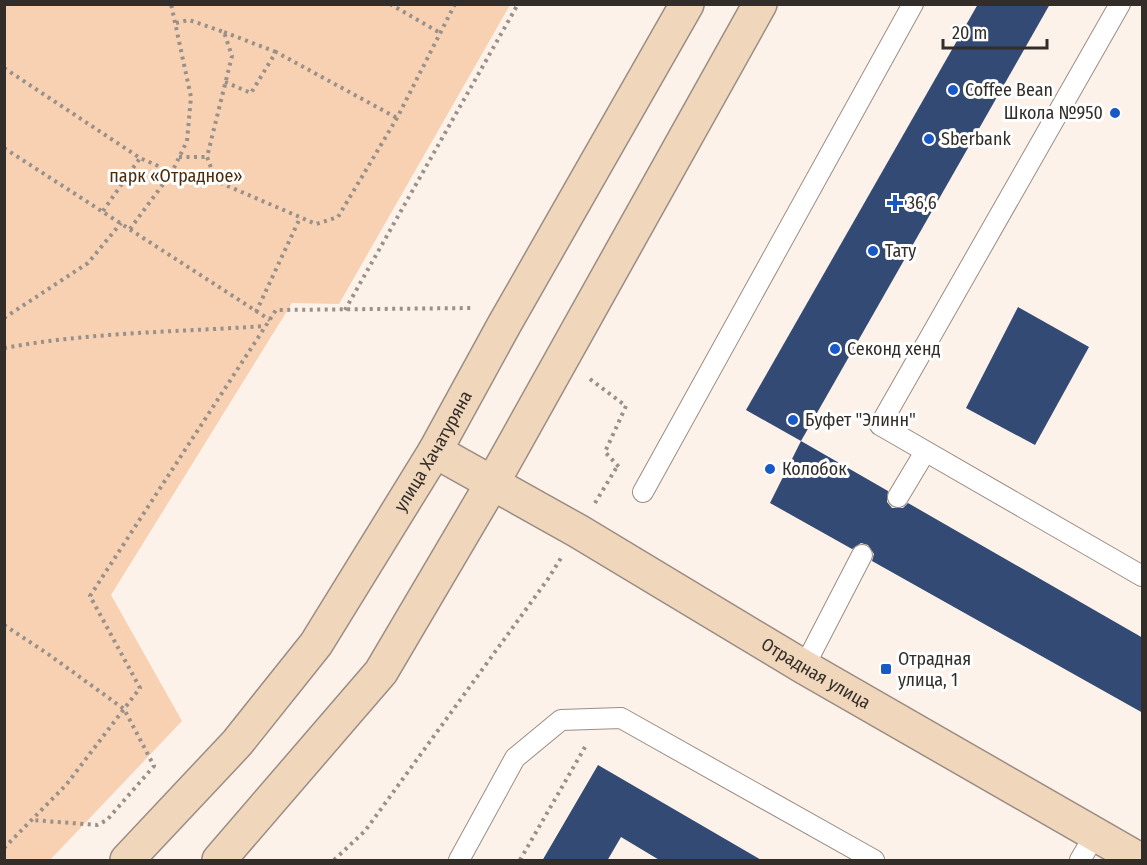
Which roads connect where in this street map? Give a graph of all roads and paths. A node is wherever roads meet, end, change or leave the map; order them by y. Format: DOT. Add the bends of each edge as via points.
graph roads {
  1 [pos="171,4"];
  2 [pos="390,4"];
  3 [pos="455,4"];
  4 [pos="518,4"];
  5 [pos="687,4"];
  6 [pos="760,4"];
  7 [pos="913,4"];
  8 [pos="1120,4"];
  9 [pos="176,23"];
  10 [pos="225,32"];
  11 [pos="442,34"];
  12 [pos="276,52"];
  13 [pos="4,68"];
  14 [pos="225,82"];
  15 [pos="397,118"];
  16 [pos="4,148"];
  17 [pos="179,156"];
  18 [pos="207,156"];
  19 [pos="140,158"];
  20 [pos="172,172"];
  21 [pos="103,212"];
  22 [pos="300,218"];
  23 [pos="122,223"];
  24 [pos="130,229"];
  25 [pos="478,308"];
  26 [pos="345,310"];
  27 [pos="256,312"];
  28 [pos="4,318"];
  29 [pos="270,320"];
  30 [pos="266,326"];
  31 [pos="4,348"];
  32 [pos="590,379"];
  33 [pos="435,451"];
  34 [pos="925,452"];
  35 [pos="493,482"];
  36 [pos="643,492"];
  37 [pos="898,497"];
  38 [pos="862,555"];
  39 [pos="1143,576"];
  40 [pos="548,579"];
  41 [pos="4,625"];
  42 [pos="804,667"];
  43 [pos="124,709"];
  44 [pos="588,742"];
  45 [pos="32,820"];
  46 [pos="4,848"];
  47 [pos="1087,848"];
  48 [pos="127,861"];
  49 [pos="219,861"];
  50 [pos="334,861"];
  51 [pos="459,861"];
  52 [pos="520,861"];
  53 [pos="874,861"];
  54 [pos="1140,861"];
  1 -- 9 [label="path"];
  2 -- 11 [label="path"];
  3 -- 11 [label="path"];
  4 -- 26 [label="path"];
  5 -- 33 [label="main road, улица Хачатуряна"];
  6 -- 35 [label="main road"];
  7 -- 36 [label="lane"];
  8 -- 34 [label="lane" via="880,425"];
  9 -- 10 [label="path" via="189,20"];
  9 -- 17 [label="path" via="191,97 186,141"];
  10 -- 12 [label="path"];
  10 -- 14 [label="path" via="232,56"];
  11 -- 15 [label="path"];
  12 -- 14 [label="path" via="250,93"];
  12 -- 15 [label="path"];
  13 -- 19 [label="path"];
  14 -- 18 [label="path"];
  15 -- 22 [label="path" via="338,217 316,224"];
  16 -- 21 [label="path"];
  17 -- 18 [label="path"];
  17 -- 20 [label="path"];
  18 -- 22 [label="path" via="216,181"];
  19 -- 20 [label="path"];
  19 -- 21 [label="path"];
  20 -- 24 [label="path"];
  21 -- 23 [label="path"];
  22 -- 27 [label="path"];
  23 -- 24 [label="path"];
  23 -- 28 [label="path" via="88,263"];
  24 -- 27 [label="path"];
  25 -- 26 [label="path"];
  26 -- 29 [label="path" via="276,310"];
  27 -- 29 [label="path"];
  29 -- 30 [label="path"];
  30 -- 31 [label="path"];
  30 -- 43 [label="path" via="90,596 140,688"];
  32 -- 36 [label="path" via="626,406 605,452"];
  33 -- 35 [label="main road, Отрадная улица"];
  33 -- 48 [label="main road, улица Хачатуряна" via="316,644 237,743"];
  34 -- 37 [label="lane"];
  34 -- 39 [label="lane"];
  35 -- 42 [label="main road, Отрадная улица"];
  35 -- 49 [label="main road" via="381,672"];
  38 -- 42 [label="lane"];
  40 -- 50 [label="path" via="365,831"];
  41 -- 43 [label="path"];
  42 -- 47 [label="main road, Отрадная улица"];
  43 -- 45 [label="path" via="66,785"];
  43 -- 45 [label="path" via="154,766 107,820 97,825"];
  44 -- 52 [label="path"];
  45 -- 46 [label="path"];
  47 -- 54 [label="main road, Отрадная улица"];
  51 -- 53 [label="lane" via="515,758 561,720 621,718"];
}
